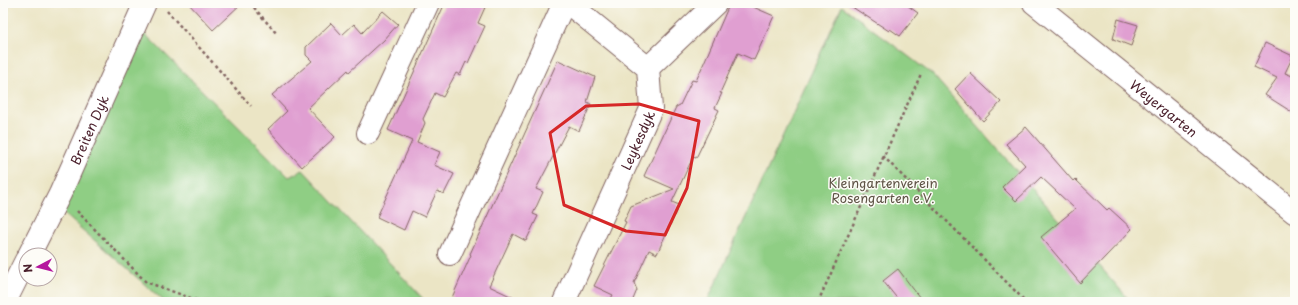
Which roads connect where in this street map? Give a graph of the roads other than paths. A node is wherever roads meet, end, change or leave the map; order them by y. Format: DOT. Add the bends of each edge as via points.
graph roads {
  1 [pos="428,3"];
  2 [pos="564,3"];
  3 [pos="568,3"];
  4 [pos="716,3"];
  5 [pos="1034,3"];
  6 [pos="155,6"];
  7 [pos="648,68"];
  8 [pos="368,133"];
  9 [pos="1295,213"];
  10 [pos="33,247"];
  11 [pos="450,254"];
  12 [pos="18,276"];
  13 [pos="5,302"];
  14 [pos="564,302"];
  1 -- 8 [label="street"];
  2 -- 11 [label="street"];
  3 -- 7 [label="street"];
  4 -- 7 [label="street"];
  5 -- 9 [label="street, Weyergarten"];
  6 -- 10 [label="street, Breiten Dyk"];
  7 -- 14 [label="street, Leykesdyk" via="651,108"];
  12 -- 13 [label="street"];
}
